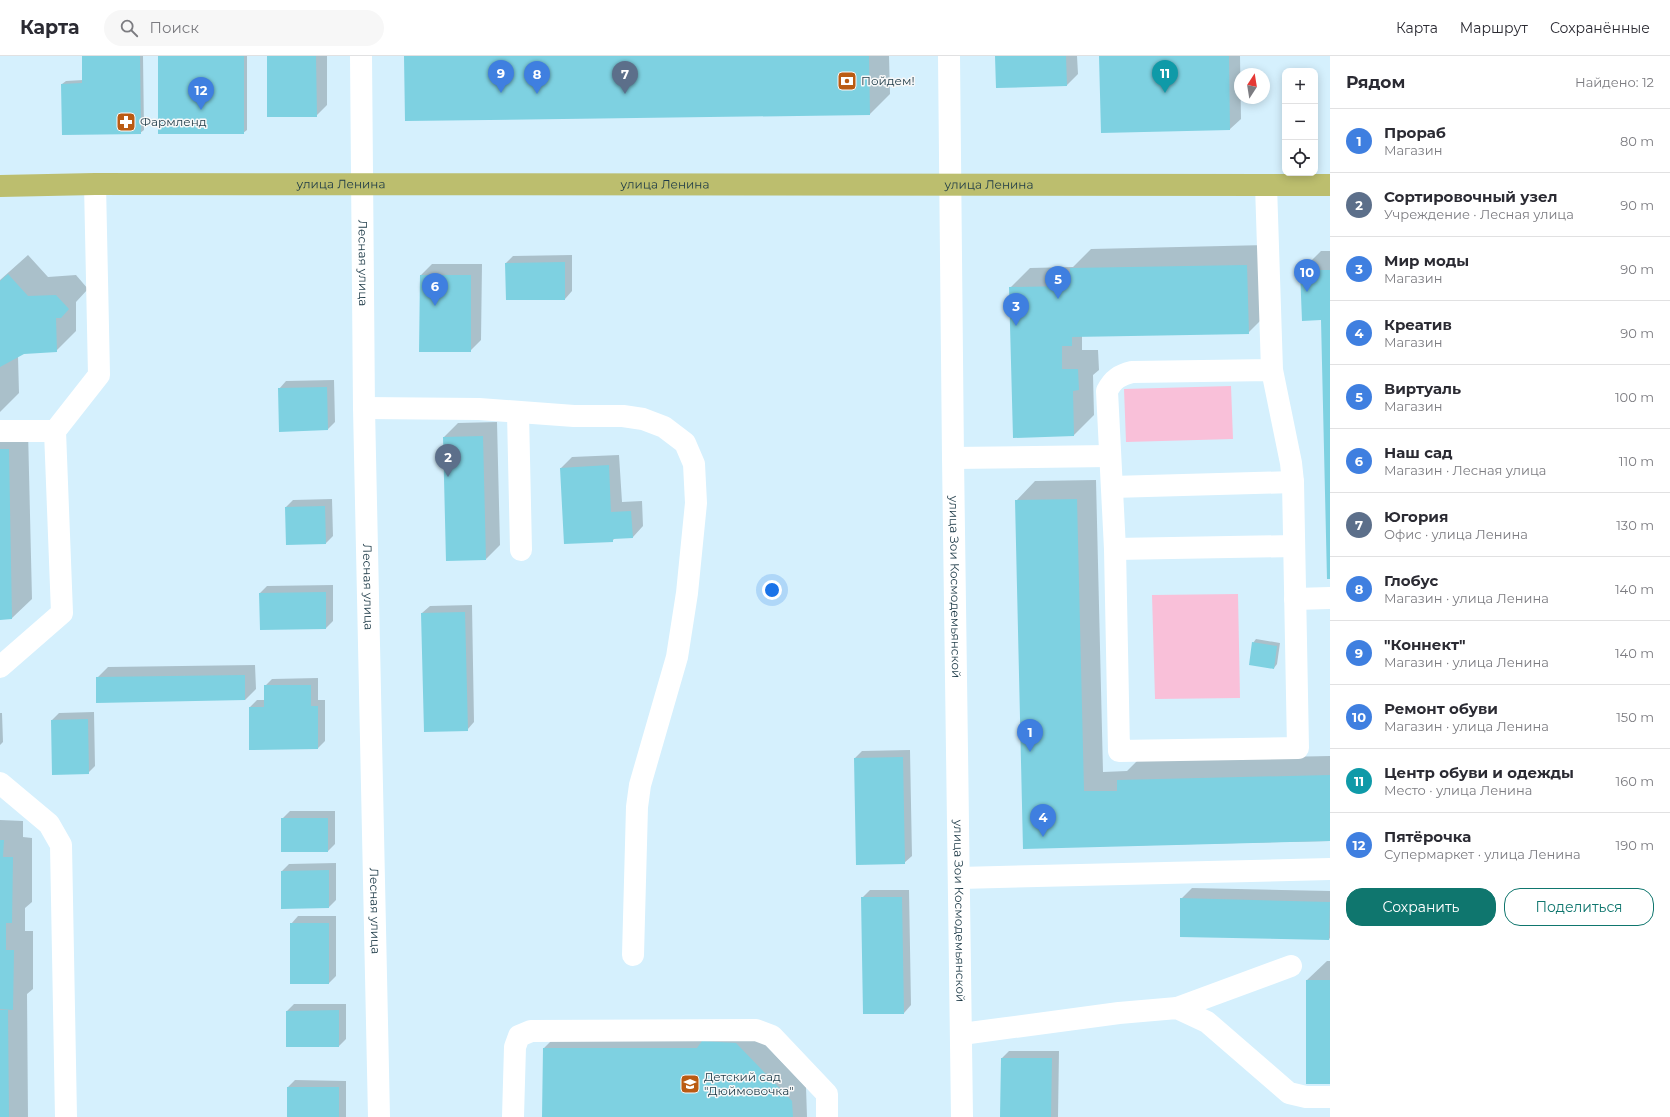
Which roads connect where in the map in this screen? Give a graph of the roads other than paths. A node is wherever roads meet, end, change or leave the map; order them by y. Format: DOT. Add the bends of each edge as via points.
graph roads {
  1 [pos="361,56"];
  2 [pos="949,56"];
  3 [pos="95,184"];
  4 [pos="951,184"];
  5 [pos="1266,184"];
  6 [pos="363,185"];
  7 [pos="1330,185"];
  8 [pos="0,186"];
  9 [pos="1272,370"];
  10 [pos="364,408"];
  11 [pos="518,413"];
  12 [pos="0,431"];
  13 [pos="55,431"];
  14 [pos="1109,456"];
  15 [pos="953,458"];
  16 [pos="1293,482"];
  17 [pos="1112,487"];
  18 [pos="1294,546"];
  19 [pos="1115,549"];
  20 [pos="521,550"];
  21 [pos="1330,598"];
  22 [pos="1295,599"];
  23 [pos="0,668"];
  24 [pos="0,783"];
  25 [pos="1330,869"];
  26 [pos="959,878"];
  27 [pos="632,955"];
  28 [pos="1291,966"];
  29 [pos="1178,1008"];
  30 [pos="962,1034"];
  31 [pos="1330,1097"];
  32 [pos="66,1117"];
  33 [pos="379,1117"];
  34 [pos="513,1117"];
  35 [pos="827,1117"];
  36 [pos="962,1117"];
  1 -- 6 [label="street, Лесная улица"];
  2 -- 4 [label="street, улица Зои Космодемьянской"];
  3 -- 6 [label="main road, улица Ленина"];
  3 -- 8 [label="main road, улица Ленина"];
  3 -- 13 [label="street" via="99,375"];
  4 -- 5 [label="main road, улица Ленина"];
  4 -- 6 [label="main road, улица Ленина"];
  4 -- 15 [label="street, улица Зои Космодемьянской"];
  5 -- 7 [label="main road, улица Ленина"];
  5 -- 9 [label="street"];
  6 -- 10 [label="street, Лесная улица"];
  9 -- 14 [label="street" via="1121,374 1111,382 1107,391"];
  9 -- 16 [label="street"];
  10 -- 11 [label="street" via="479,409"];
  10 -- 33 [label="street, Лесная улица"];
  11 -- 20 [label="street"];
  11 -- 27 [label="street" via="623,416 643,419 664,427 685,443 694,464 696,503 687,593 677,657 640,785 637,807"];
  12 -- 13 [label="street"];
  13 -- 23 [label="street" via="62,613"];
  14 -- 15 [label="street"];
  14 -- 17 [label="street"];
  15 -- 26 [label="street, улица Зои Космодемьянской"];
  16 -- 17 [label="street"];
  16 -- 18 [label="street"];
  17 -- 19 [label="street"];
  18 -- 19 [label="street"];
  18 -- 22 [label="street"];
  19 -- 22 [label="street" via="1119,751 1298,748"];
  21 -- 22 [label="street"];
  24 -- 32 [label="street" via="49,824 61,845"];
  25 -- 26 [label="street"];
  26 -- 30 [label="street, улица Зои Космодемьянской"];
  28 -- 29 [label="street"];
  29 -- 30 [label="street" via="1111,1014"];
  29 -- 31 [label="street" via="1207,1022 1289,1093 1306,1097"];
  30 -- 36 [label="street, улица Зои Космодемьянской"];
  34 -- 35 [label="street" via="515,1047 519,1036 531,1031 732,1030 756,1030 772,1036 826,1094"];
}
